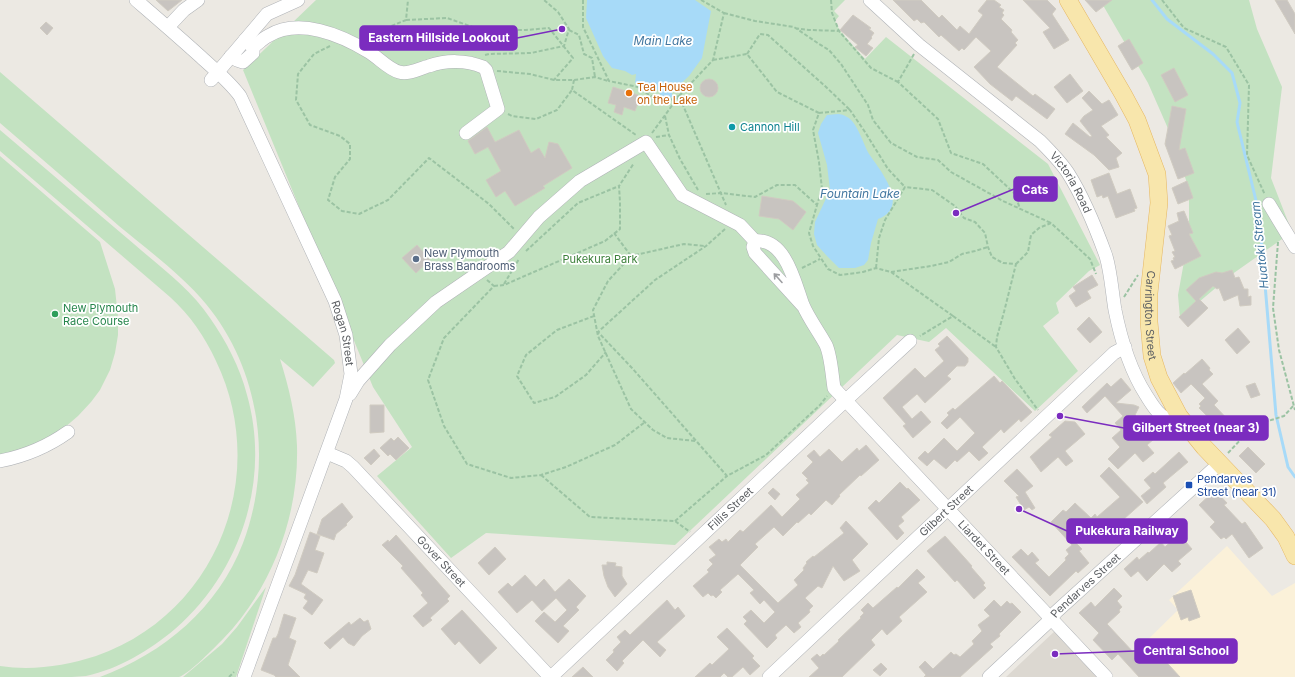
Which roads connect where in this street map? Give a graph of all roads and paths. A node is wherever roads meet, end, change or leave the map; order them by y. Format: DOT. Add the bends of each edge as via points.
graph roads {
  1 [pos="136,0"];
  2 [pos="198,0"];
  3 [pos="298,0"];
  4 [pos="408,0"];
  5 [pos="544,0"];
  6 [pos="583,0"];
  7 [pos="831,0"];
  8 [pos="870,0"];
  9 [pos="1068,0"];
  10 [pos="1162,0"];
  11 [pos="703,1"];
  12 [pos="724,13"];
  13 [pos="406,20"];
  14 [pos="168,27"];
  15 [pos="794,27"];
  16 [pos="569,30"];
  17 [pos="839,31"];
  18 [pos="345,38"];
  19 [pos="249,44"];
  20 [pos="919,45"];
  21 [pos="564,46"];
  22 [pos="747,54"];
  23 [pos="483,56"];
  24 [pos="713,60"];
  25 [pos="223,65"];
  26 [pos="486,70"];
  27 [pos="595,77"];
  28 [pos="554,80"];
  29 [pos="574,80"];
  30 [pos="609,81"];
  31 [pos="898,82"];
  32 [pos="572,90"];
  33 [pos="680,96"];
  34 [pos="498,109"];
  35 [pos="850,110"];
  36 [pos="819,113"];
  37 [pos="665,115"];
  38 [pos="466,133"];
  39 [pos="669,135"];
  40 [pos="647,140"];
  41 [pos="635,162"];
  42 [pos="618,186"];
  43 [pos="905,187"];
  44 [pos="722,193"];
  45 [pos="700,194"];
  46 [pos="1269,204"];
  47 [pos="817,205"];
  48 [pos="1020,209"];
  49 [pos="733,221"];
  50 [pos="1051,223"];
  51 [pos="614,233"];
  52 [pos="522,236"];
  53 [pos="1278,240"];
  54 [pos="755,241"];
  55 [pos="706,246"];
  56 [pos="1294,246"];
  57 [pos="988,247"];
  58 [pos="631,256"];
  59 [pos="820,259"];
  60 [pos="1016,264"];
  61 [pos="876,268"];
  62 [pos="480,272"];
  63 [pos="891,272"];
  64 [pos="792,273"];
  65 [pos="1138,273"];
  66 [pos="1096,274"];
  67 [pos="504,285"];
  68 [pos="494,286"];
  69 [pos="804,307"];
  70 [pos="1116,311"];
  71 [pos="594,316"];
  72 [pos="954,316"];
  73 [pos="598,332"];
  74 [pos="910,342"];
  75 [pos="996,347"];
  76 [pos="1125,347"];
  77 [pos="606,352"];
  78 [pos="834,388"];
  79 [pos="346,399"];
  80 [pos="846,400"];
  81 [pos="1295,405"];
  82 [pos="1295,410"];
  83 [pos="1179,416"];
  84 [pos="1045,419"];
  85 [pos="645,422"];
  86 [pos="68,432"];
  87 [pos="696,441"];
  88 [pos="327,453"];
  89 [pos="0,461"];
  90 [pos="1220,463"];
  91 [pos="541,475"];
  92 [pos="727,476"];
  93 [pos="948,509"];
  94 [pos="675,521"];
  95 [pos="698,538"];
  96 [pos="1295,556"];
  97 [pos="1051,618"];
  98 [pos="244,677"];
  99 [pos="550,677"];
  100 [pos="769,677"];
  101 [pos="989,677"];
  102 [pos="1106,677"];
  1 -- 14 [label="street, Rogan Street"];
  2 -- 14 [label="street"];
  3 -- 19 [label="street" via="267,14"];
  4 -- 13 [label="path"];
  5 -- 16 [label="path" via="558,12"];
  6 -- 30 [label="path" via="584,27"];
  7 -- 17 [label="path" via="832,13"];
  8 -- 20 [label="street, Victoria Road"];
  9 -- 83 [label="main road, Carrington Street" via="1123,94 1157,174 1159,203 1149,293 1150,344 1155,366"];
  10 -- 46 [label="path" via="1184,28 1226,47 1249,85 1247,155"];
  11 -- 12 [label="path"];
  12 -- 15 [label="path"];
  12 -- 24 [label="path"];
  13 -- 18 [label="path" via="379,31"];
  13 -- 21 [label="path" via="447,18 481,30 549,28"];
  14 -- 25 [label="street, Rogan Street"];
  15 -- 17 [label="path" via="808,31"];
  15 -- 48 [label="path" via="830,50 868,105 873,120 891,143 917,156 938,160 951,172"];
  16 -- 21 [label="path"];
  16 -- 27 [label="path" via="579,35 584,54 592,58"];
  17 -- 31 [label="path" via="871,68"];
  18 -- 19 [label="street" via="300,27 278,31"];
  18 -- 26 [label="street" via="400,72 407,73 444,62 479,65"];
  18 -- 52 [label="path" via="314,54 298,74 296,100 310,126 340,136 350,144 350,159 335,177 328,200 342,211 359,214 388,200 429,158 489,204"];
  19 -- 25 [label="street"];
  20 -- 31 [label="path"];
  20 -- 70 [label="street, Victoria Road" via="1040,141 1068,173 1106,257"];
  21 -- 23 [label="path" via="531,53"];
  21 -- 28 [label="path" via="573,58"];
  22 -- 24 [label="path"];
  22 -- 35 [label="path" via="760,34 768,35"];
  22 -- 36 [label="path" via="777,92"];
  24 -- 33 [label="path"];
  25 -- 79 [label="street, Rogan Street" via="245,106 336,302 346,335 351,374"];
  26 -- 28 [label="path" via="530,74"];
  26 -- 34 [label="street"];
  27 -- 29 [label="path"];
  27 -- 30 [label="path"];
  28 -- 29 [label="path"];
  29 -- 32 [label="path"];
  30 -- 33 [label="path" via="638,87 662,104"];
  31 -- 48 [label="path" via="938,118 951,153 983,164 1015,194"];
  32 -- 34 [label="path" via="557,110 536,119 512,116"];
  32 -- 40 [label="path"];
  33 -- 37 [label="path"];
  33 -- 44 [label="path"];
  34 -- 38 [label="street"];
  35 -- 36 [label="path"];
  35 -- 43 [label="path" via="888,169"];
  36 -- 47 [label="path" via="813,130 822,189"];
  37 -- 39 [label="path"];
  37 -- 40 [label="path"];
  39 -- 40 [label="path"];
  39 -- 45 [label="path"];
  40 -- 49 [label="street" via="682,195"];
  40 -- 52 [label="street" via="580,181 539,217"];
  41 -- 42 [label="path"];
  42 -- 51 [label="path" via="620,229"];
  42 -- 67 [label="path" via="578,203 521,255"];
  43 -- 57 [label="path" via="932,190 954,206 964,218 975,222 985,233"];
  43 -- 61 [label="path" via="885,220 879,238"];
  44 -- 47 [label="path" via="754,197 777,185 795,185"];
  44 -- 49 [label="path"];
  46 -- 56 [label="street"];
  47 -- 59 [label="path" via="809,233"];
  48 -- 50 [label="path"];
  49 -- 54 [label="street" via="745,229"];
  49 -- 55 [label="path"];
  50 -- 60 [label="path" via="1031,235 1028,252"];
  50 -- 66 [label="path" via="1090,259"];
  51 -- 58 [label="path"];
  51 -- 67 [label="path" via="605,241"];
  52 -- 62 [label="street" via="509,252"];
  53 -- 81 [label="path" via="1273,308 1279,350"];
  54 -- 64 [label="street" via="764,241 777,250 788,263"];
  69 -- 54 [label="street, one-way" via="755,253"];
  55 -- 58 [label="path" via="684,244"];
  55 -- 73 [label="path" via="655,280"];
  57 -- 60 [label="path" via="992,257 1003,263"];
  57 -- 63 [label="path" via="962,254 949,262"];
  58 -- 71 [label="path" via="608,280 593,310"];
  59 -- 61 [label="path" via="828,269 840,275"];
  59 -- 64 [label="path"];
  60 -- 75 [label="path"];
  61 -- 63 [label="path"];
  62 -- 68 [label="path"];
  62 -- 79 [label="street" via="436,302 390,345 358,381"];
  63 -- 72 [label="path"];
  64 -- 69 [label="street"];
  65 -- 70 [label="path"];
  67 -- 68 [label="path"];
  68 -- 91 [label="path" via="444,338 428,380 444,426 467,464 511,478"];
  69 -- 78 [label="street" via="826,347"];
  70 -- 76 [label="street, Victoria Road"];
  71 -- 73 [label="path"];
  71 -- 77 [label="path" via="557,330 526,355 517,376 534,403 556,397 586,375"];
  72 -- 74 [label="path"];
  72 -- 75 [label="path"];
  73 -- 77 [label="path"];
  73 -- 87 [label="path"];
  74 -- 80 [label="street, Fillis Street"];
  75 -- 84 [label="path" via="1015,379"];
  76 -- 83 [label="street, Victoria Road" via="1140,384 1157,411 1165,419 1171,420"];
  76 -- 84 [label="street, Gilbert Street" via="1114,353"];
  77 -- 85 [label="path" via="631,409"];
  78 -- 80 [label="street, Liardet Street"];
  78 -- 92 [label="path" via="766,456"];
  79 -- 88 [label="street, Rogan Street"];
  80 -- 93 [label="street, Liardet Street"];
  80 -- 95 [label="street, Fillis Street"];
  81 -- 82 [label="path"];
  81 -- 90 [label="path" via="1284,416 1255,427"];
  83 -- 90 [label="main road, Carrington Street"];
  84 -- 93 [label="street, Gilbert Street"];
  85 -- 87 [label="path" via="667,438"];
  85 -- 91 [label="path" via="615,446"];
  86 -- 89 [label="street" via="37,450"];
  87 -- 92 [label="path"];
  88 -- 98 [label="street, Rogan Street"];
  88 -- 99 [label="street, Gover Street" via="353,467"];
  90 -- 96 [label="main road, Carrington Street" via="1273,519"];
  90 -- 97 [label="street, Pendarves Street"];
  91 -- 94 [label="path" via="590,517"];
  92 -- 94 [label="path"];
  93 -- 97 [label="street, Liardet Street"];
  93 -- 100 [label="street, Gilbert Street"];
  94 -- 95 [label="path"];
  95 -- 99 [label="street, Fillis Street"];
  97 -- 101 [label="street, Pendarves Street"];
  97 -- 102 [label="street, Liardet Street"];
}
